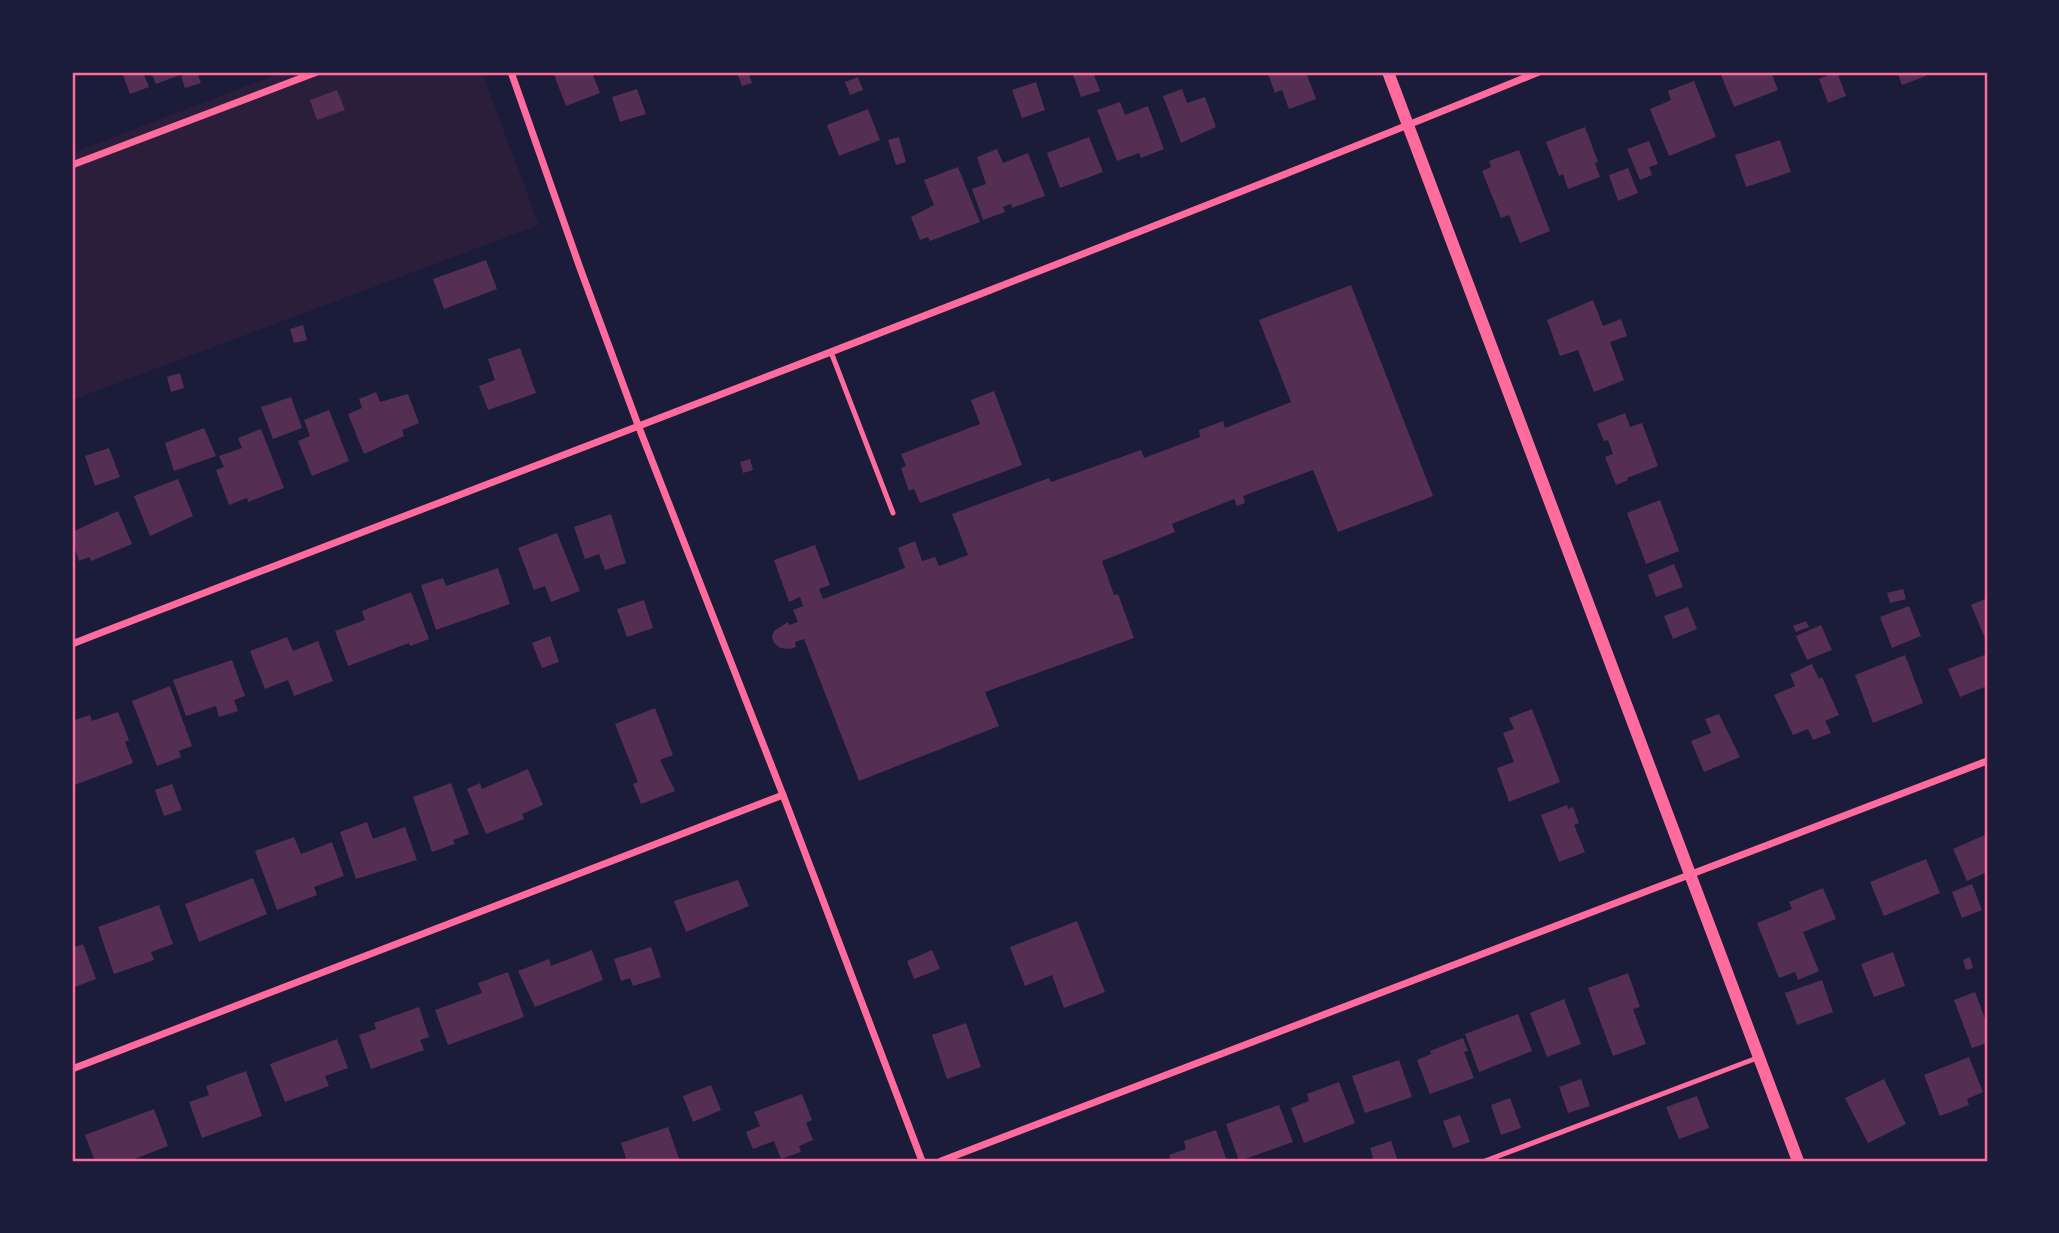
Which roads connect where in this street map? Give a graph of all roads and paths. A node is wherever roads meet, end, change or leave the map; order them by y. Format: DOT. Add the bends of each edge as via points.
graph roads {
  1 [pos="317,72"];
  2 [pos="511,72"];
  3 [pos="1388,72"];
  4 [pos="1539,72"];
  5 [pos="1408,125"];
  6 [pos="72,165"];
  7 [pos="831,352"];
  8 [pos="638,425"];
  9 [pos="893,513"];
  10 [pos="72,644"];
  11 [pos="1987,761"];
  12 [pos="783,795"];
  13 [pos="1690,874"];
  14 [pos="1759,1058"];
  15 [pos="72,1069"];
  16 [pos="922,1161"];
  17 [pos="941,1161"];
  18 [pos="1485,1161"];
  19 [pos="1798,1161"];
  1 -- 6 [label="street"];
  2 -- 8 [label="street"];
  3 -- 5 [label="street"];
  4 -- 5 [label="street"];
  5 -- 7 [label="street"];
  5 -- 13 [label="street"];
  7 -- 8 [label="street"];
  7 -- 9 [label="lane"];
  8 -- 10 [label="street"];
  8 -- 12 [label="street"];
  11 -- 13 [label="street"];
  12 -- 15 [label="street"];
  12 -- 16 [label="street"];
  13 -- 14 [label="street"];
  13 -- 17 [label="street"];
  14 -- 18 [label="lane"];
  14 -- 19 [label="street"];
}
